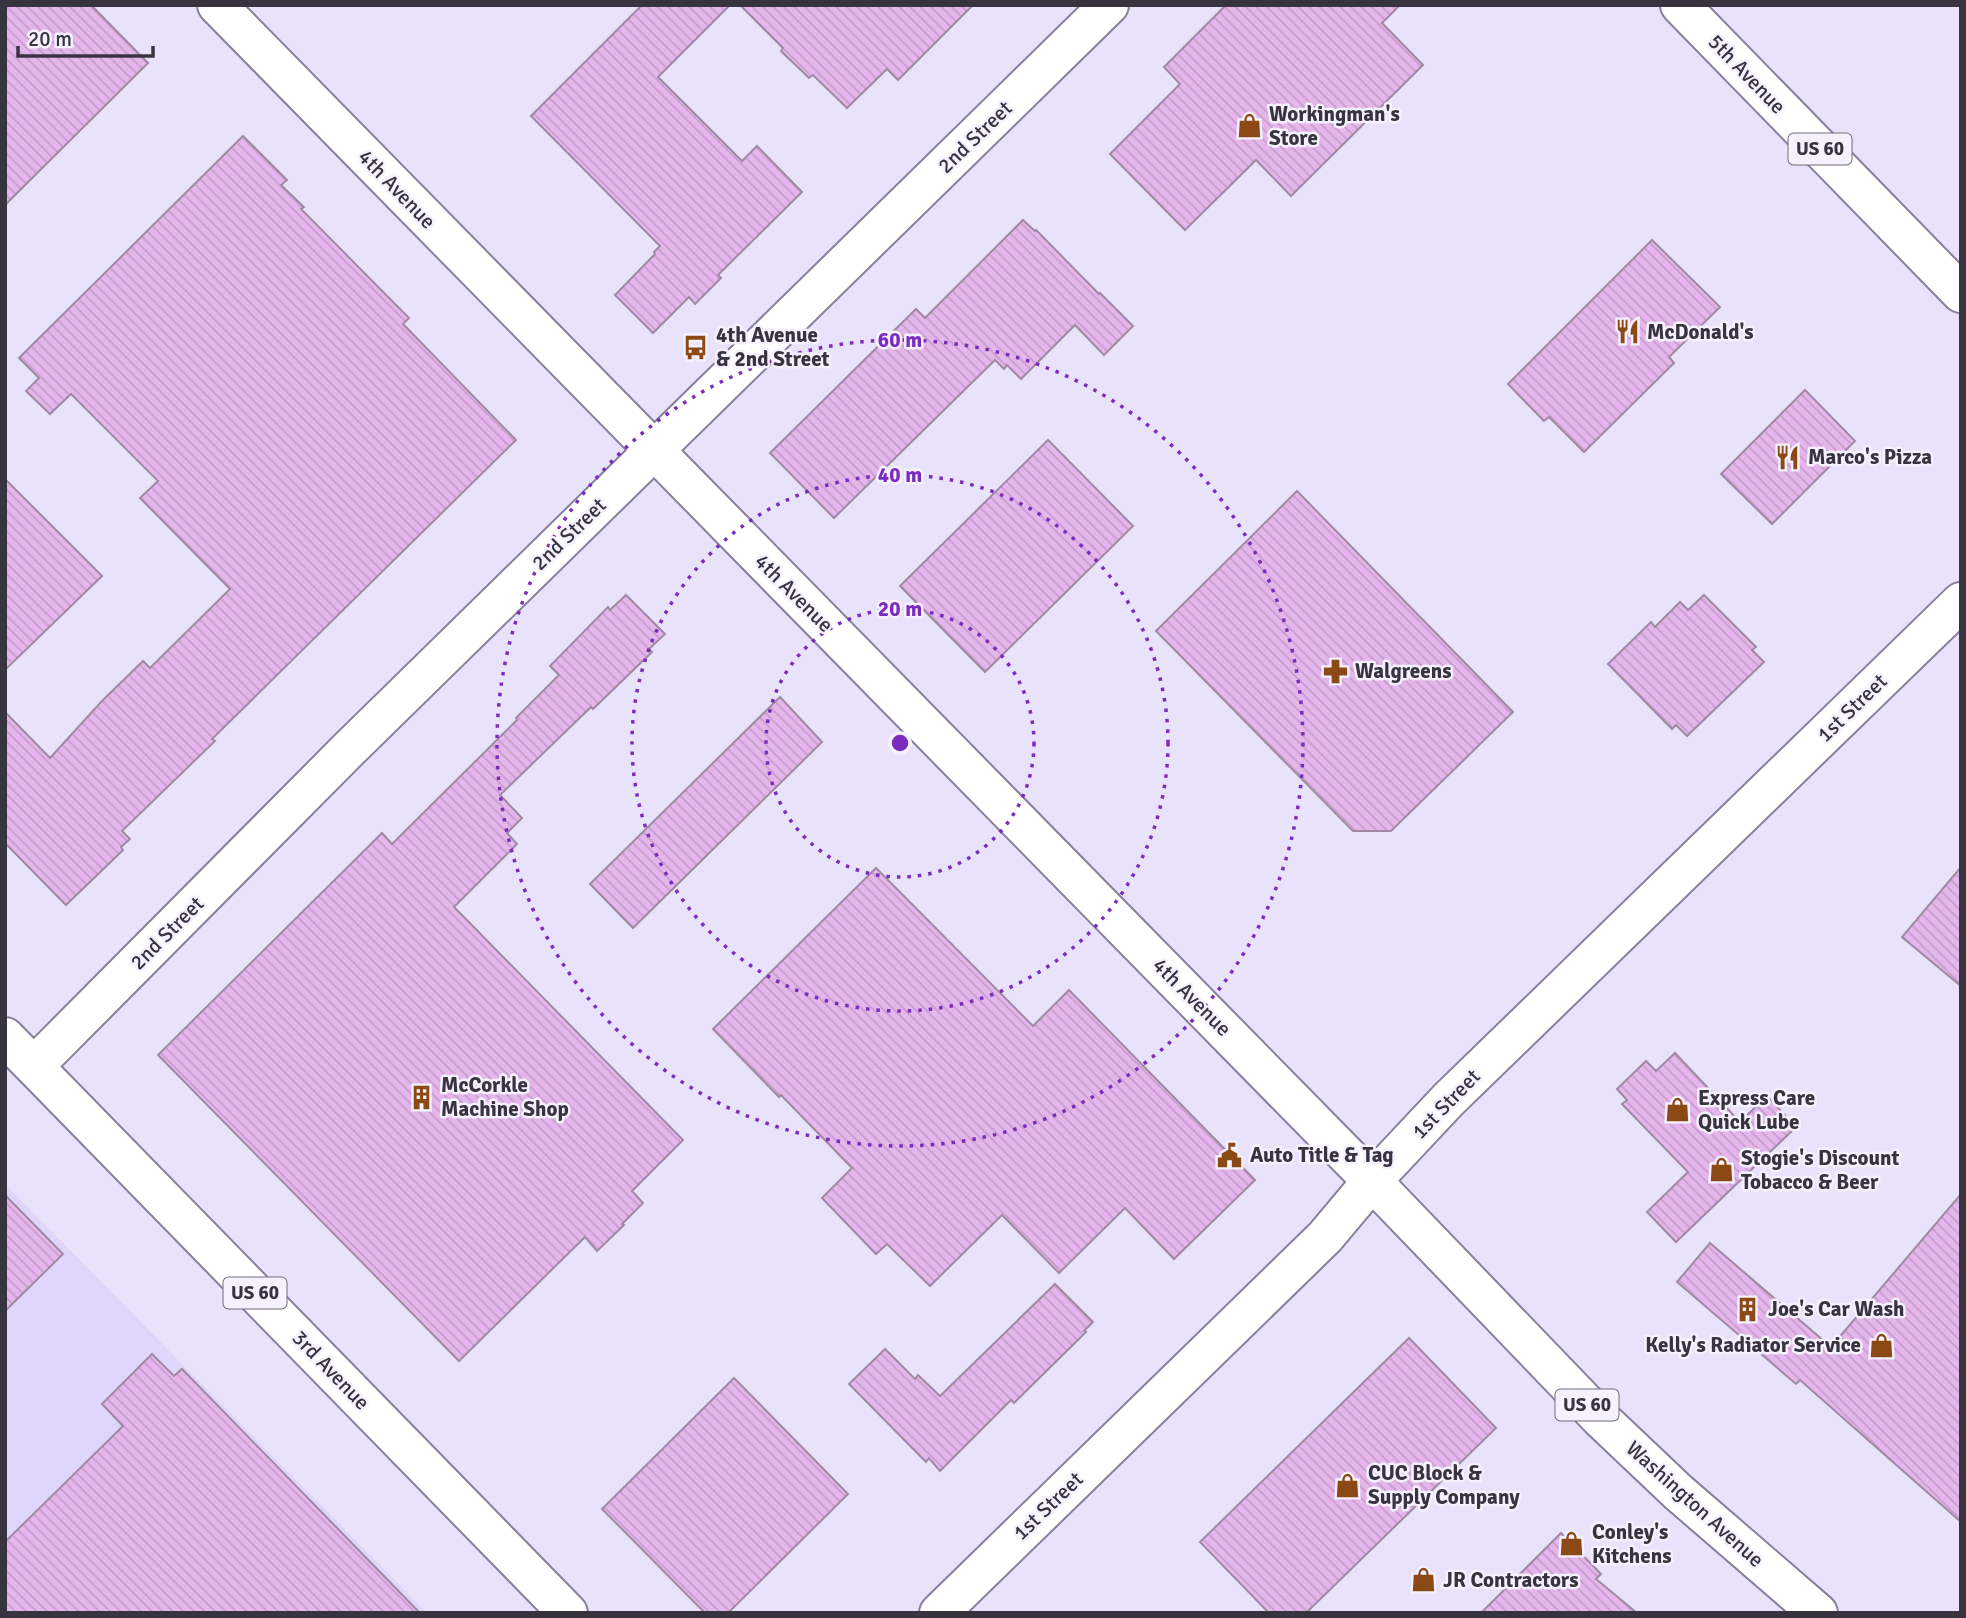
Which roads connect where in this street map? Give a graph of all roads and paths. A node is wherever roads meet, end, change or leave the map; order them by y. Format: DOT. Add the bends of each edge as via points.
graph roads {
  1 [pos="216,5"];
  2 [pos="1109,5"];
  3 [pos="1679,5"];
  4 [pos="1961,293"];
  5 [pos="653,451"];
  6 [pos="1961,602"];
  7 [pos="5,1037"];
  8 [pos="34,1066"];
  9 [pos="1372,1181"];
  10 [pos="568,1613"];
  11 [pos="939,1613"];
  12 [pos="1818,1613"];
  1 -- 5 [label="main road, 4th Avenue"];
  2 -- 5 [label="main road, 2nd Street"];
  3 -- 4 [label="main road, 5th Avenue / US 60"];
  5 -- 8 [label="main road, 2nd Street"];
  5 -- 9 [label="main road, 4th Avenue"];
  6 -- 9 [label="main road, 1st Street" via="1448,1100"];
  7 -- 8 [label="main road, 3rd Avenue / US 60"];
  8 -- 10 [label="main road, 3rd Avenue / US 60"];
  9 -- 11 [label="main road, 1st Street" via="1324,1238"];
  9 -- 12 [label="main road, Washington Avenue / US 60" via="1601,1419"];
}
